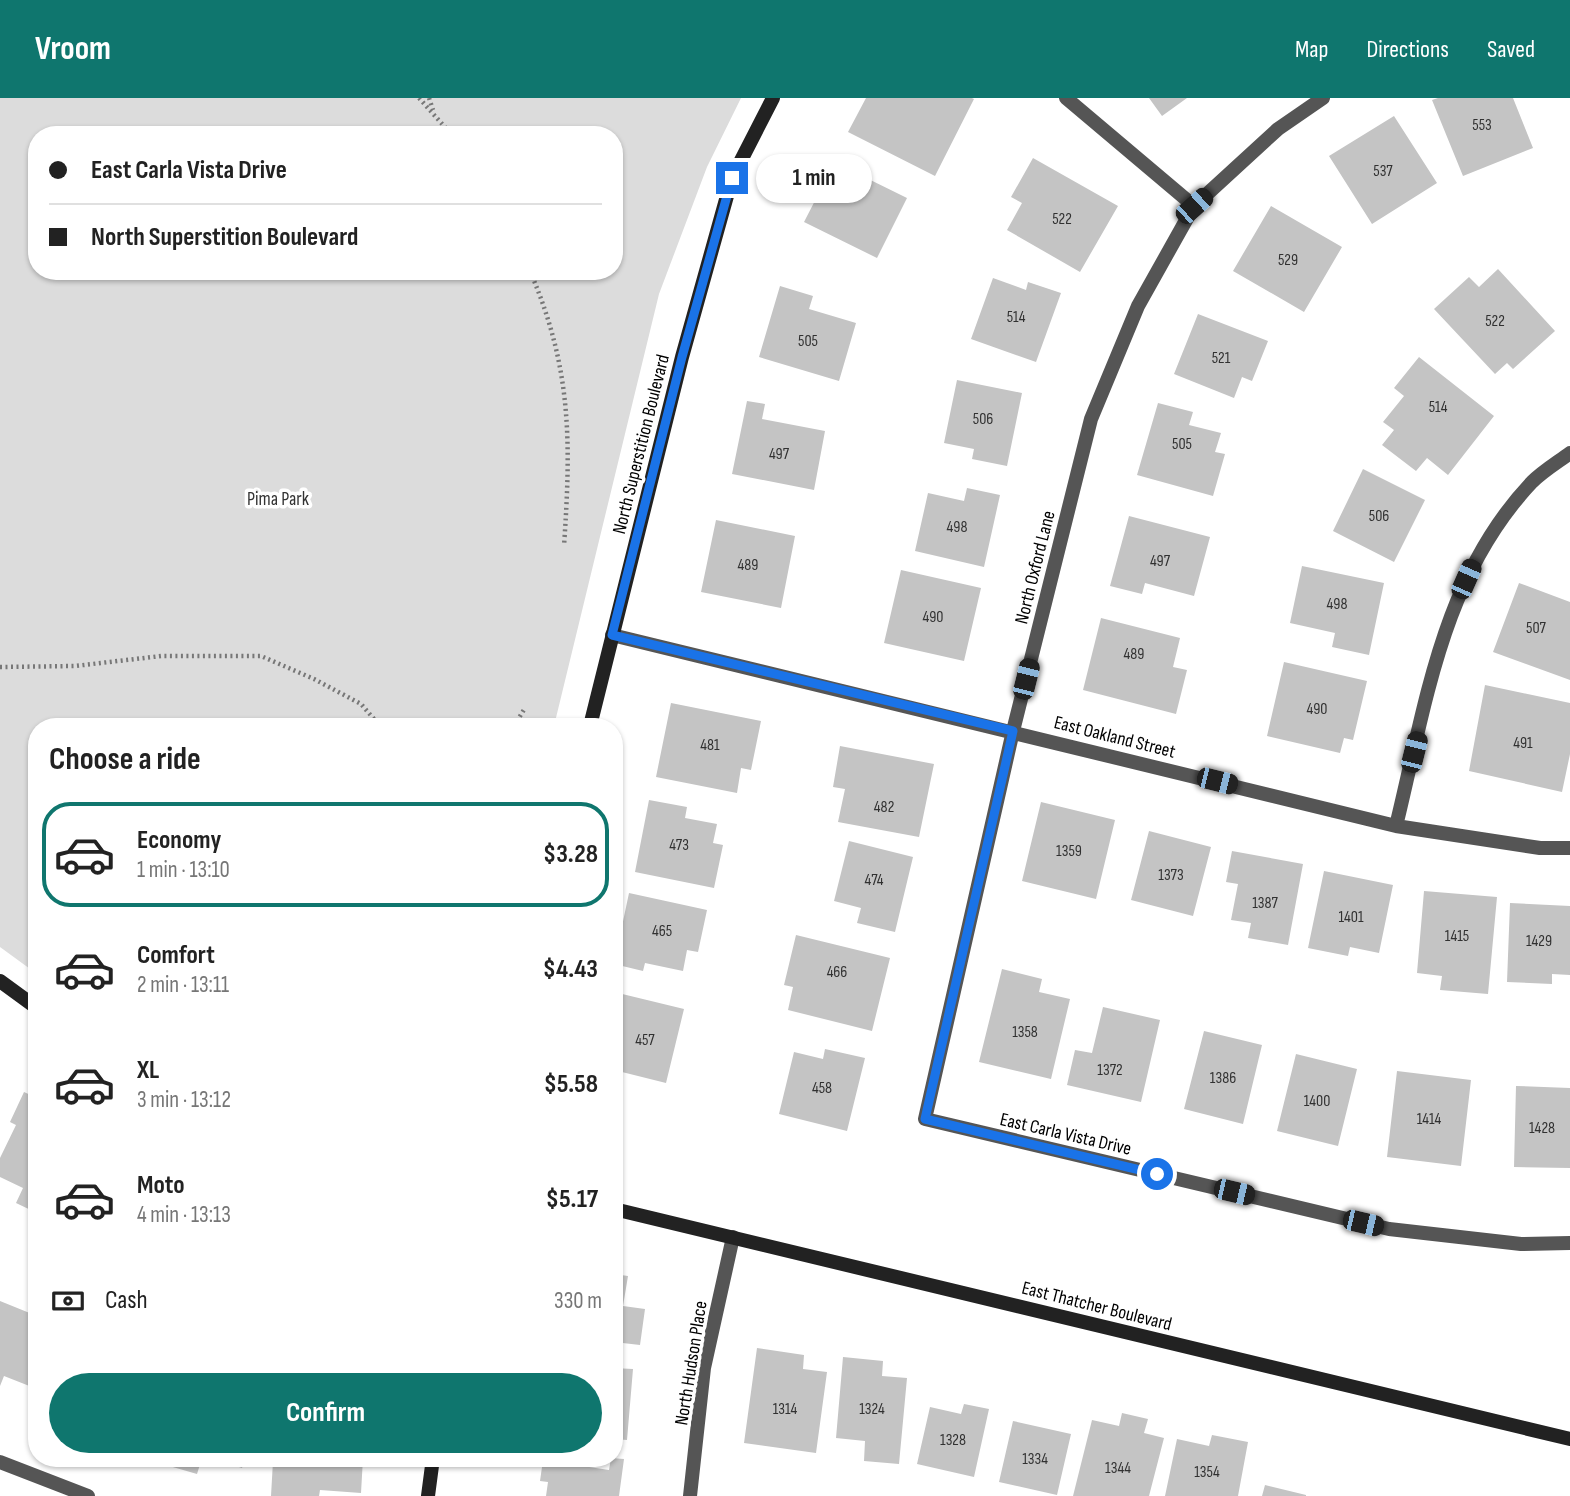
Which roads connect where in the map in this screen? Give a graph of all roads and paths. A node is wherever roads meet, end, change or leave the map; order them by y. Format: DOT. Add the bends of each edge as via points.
graph roads {
  1 [pos="419,98"];
  2 [pos="429,98"];
  3 [pos="773,98"];
  4 [pos="1066,98"];
  5 [pos="1323,98"];
  6 [pos="433,110"];
  7 [pos="445,126"];
  8 [pos="1194,206"];
  9 [pos="533,280"];
  10 [pos="1570,453"];
  11 [pos="564,546"];
  12 [pos="612,635"];
  13 [pos="0,667"];
  14 [pos="525,708"];
  15 [pos="373,718"];
  16 [pos="519,718"];
  17 [pos="592,718"];
  18 [pos="1013,731"];
  19 [pos="1396,826"];
  20 [pos="1570,848"];
  21 [pos="0,981"];
  22 [pos="28,1001"];
  23 [pos="925,1119"];
  24 [pos="623,1211"];
  25 [pos="733,1237"];
  26 [pos="1570,1243"];
  27 [pos="1570,1439"];
  28 [pos="0,1462"];
  29 [pos="432,1467"];
  30 [pos="88,1496"];
  31 [pos="428,1496"];
  32 [pos="690,1496"];
  1 -- 6 [label="path"];
  2 -- 6 [label="path"];
  3 -- 12 [label="street, North Superstition Boulevard" via="732,178"];
  4 -- 8 [label="street"];
  5 -- 8 [label="street, North Oxford Lane" via="1278,129"];
  6 -- 7 [label="path"];
  8 -- 18 [label="street, North Oxford Lane" via="1138,306 1091,419"];
  9 -- 11 [label="path" via="555,338 568,408"];
  10 -- 19 [label="street" via="1532,481 1477,554 1444,628"];
  12 -- 17 [label="street, North Superstition Boulevard"];
  12 -- 18 [label="street, East Oakland Street"];
  13 -- 15 [label="path" via="75,666 161,656 261,656 361,704"];
  14 -- 16 [label="path"];
  18 -- 19 [label="street, East Oakland Street"];
  18 -- 23 [label="street, North Oxford Lane"];
  19 -- 20 [label="street, East Oakland Street" via="1540,848"];
  21 -- 22 [label="street"];
  23 -- 26 [label="street, East Carla Vista Drive" via="1389,1229 1521,1244"];
  24 -- 25 [label="street, East Thatcher Boulevard"];
  25 -- 27 [label="street, East Thatcher Boulevard"];
  25 -- 32 [label="street, North Hudson Place" via="704,1368"];
  28 -- 30 [label="street"];
  29 -- 31 [label="street"];
}
